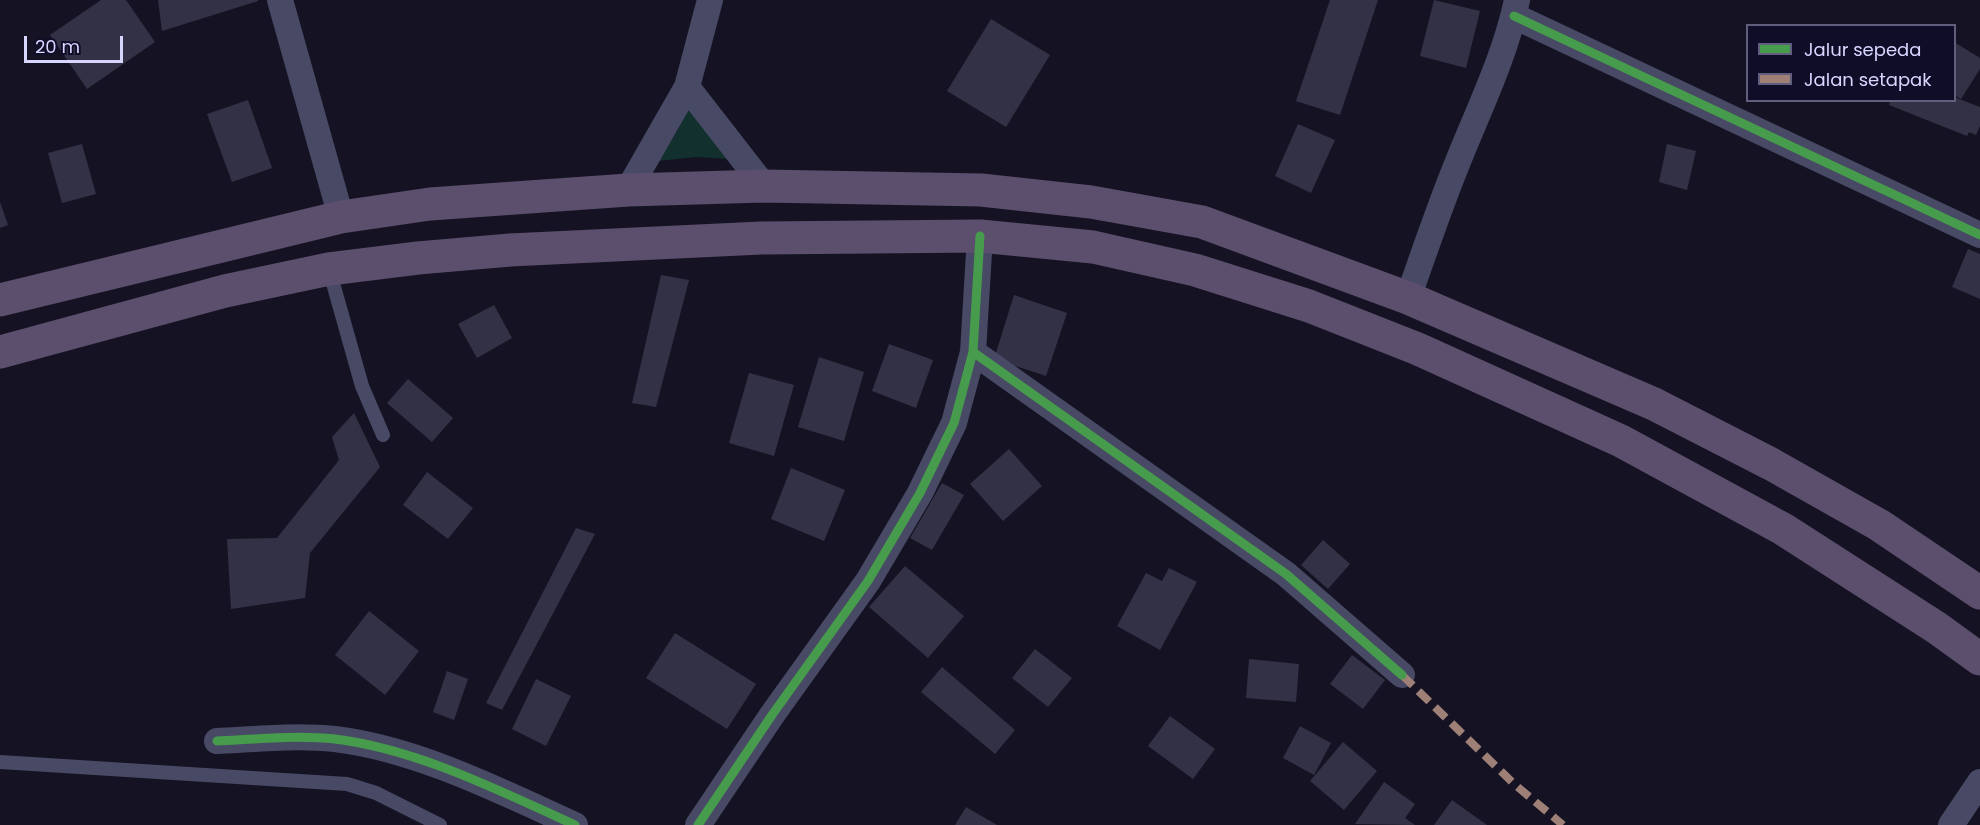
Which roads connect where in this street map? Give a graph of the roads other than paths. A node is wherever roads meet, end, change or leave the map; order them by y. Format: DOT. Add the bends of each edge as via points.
graph roads {
  1 [pos="280,0"];
  2 [pos="710,0"];
  3 [pos="1515,8"];
  4 [pos="687,87"];
  5 [pos="764,186"];
  6 [pos="627,190"];
  7 [pos="341,217"];
  8 [pos="1980,235"];
  9 [pos="980,236"];
  10 [pos="214,249"];
  11 [pos="329,269"];
  12 [pos="225,291"];
  13 [pos="1408,298"];
  14 [pos="0,300"];
  15 [pos="0,352"];
  16 [pos="973,352"];
  17 [pos="383,435"];
  18 [pos="1980,593"];
  19 [pos="1980,659"];
  20 [pos="1402,675"];
  21 [pos="216,741"];
  22 [pos="0,762"];
  23 [pos="1980,782"];
  24 [pos="440,825"];
  25 [pos="575,825"];
  26 [pos="698,825"];
  27 [pos="1951,825"];
  1 -- 7 [label="street"];
  2 -- 4 [label="street"];
  3 -- 8 [label="street"];
  3 -- 13 [label="street"];
  4 -- 5 [label="street"];
  4 -- 6 [label="street"];
  5 -- 6 [label="highway"];
  5 -- 13 [label="highway" via="981,190 1091,202 1202,222"];
  6 -- 7 [label="highway" via="430,204"];
  7 -- 10 [label="highway"];
  9 -- 11 [label="highway" via="761,238 510,250"];
  9 -- 16 [label="street"];
  9 -- 19 [label="highway" via="1093,248 1195,270 1309,306 1418,349 1621,441 1773,524"];
  10 -- 12 [label="highway"];
  10 -- 14 [label="highway"];
  11 -- 12 [label="highway"];
  11 -- 17 [label="lane" via="362,386"];
  12 -- 15 [label="highway"];
  13 -- 18 [label="highway" via="1654,404 1771,464 1879,525"];
  16 -- 20 [label="street" via="1286,574"];
  16 -- 26 [label="street" via="954,423 920,493 868,581"];
  21 -- 25 [label="street" via="334,739 389,749"];
  22 -- 24 [label="lane" via="347,784 376,793"];
  23 -- 27 [label="street"];
}
